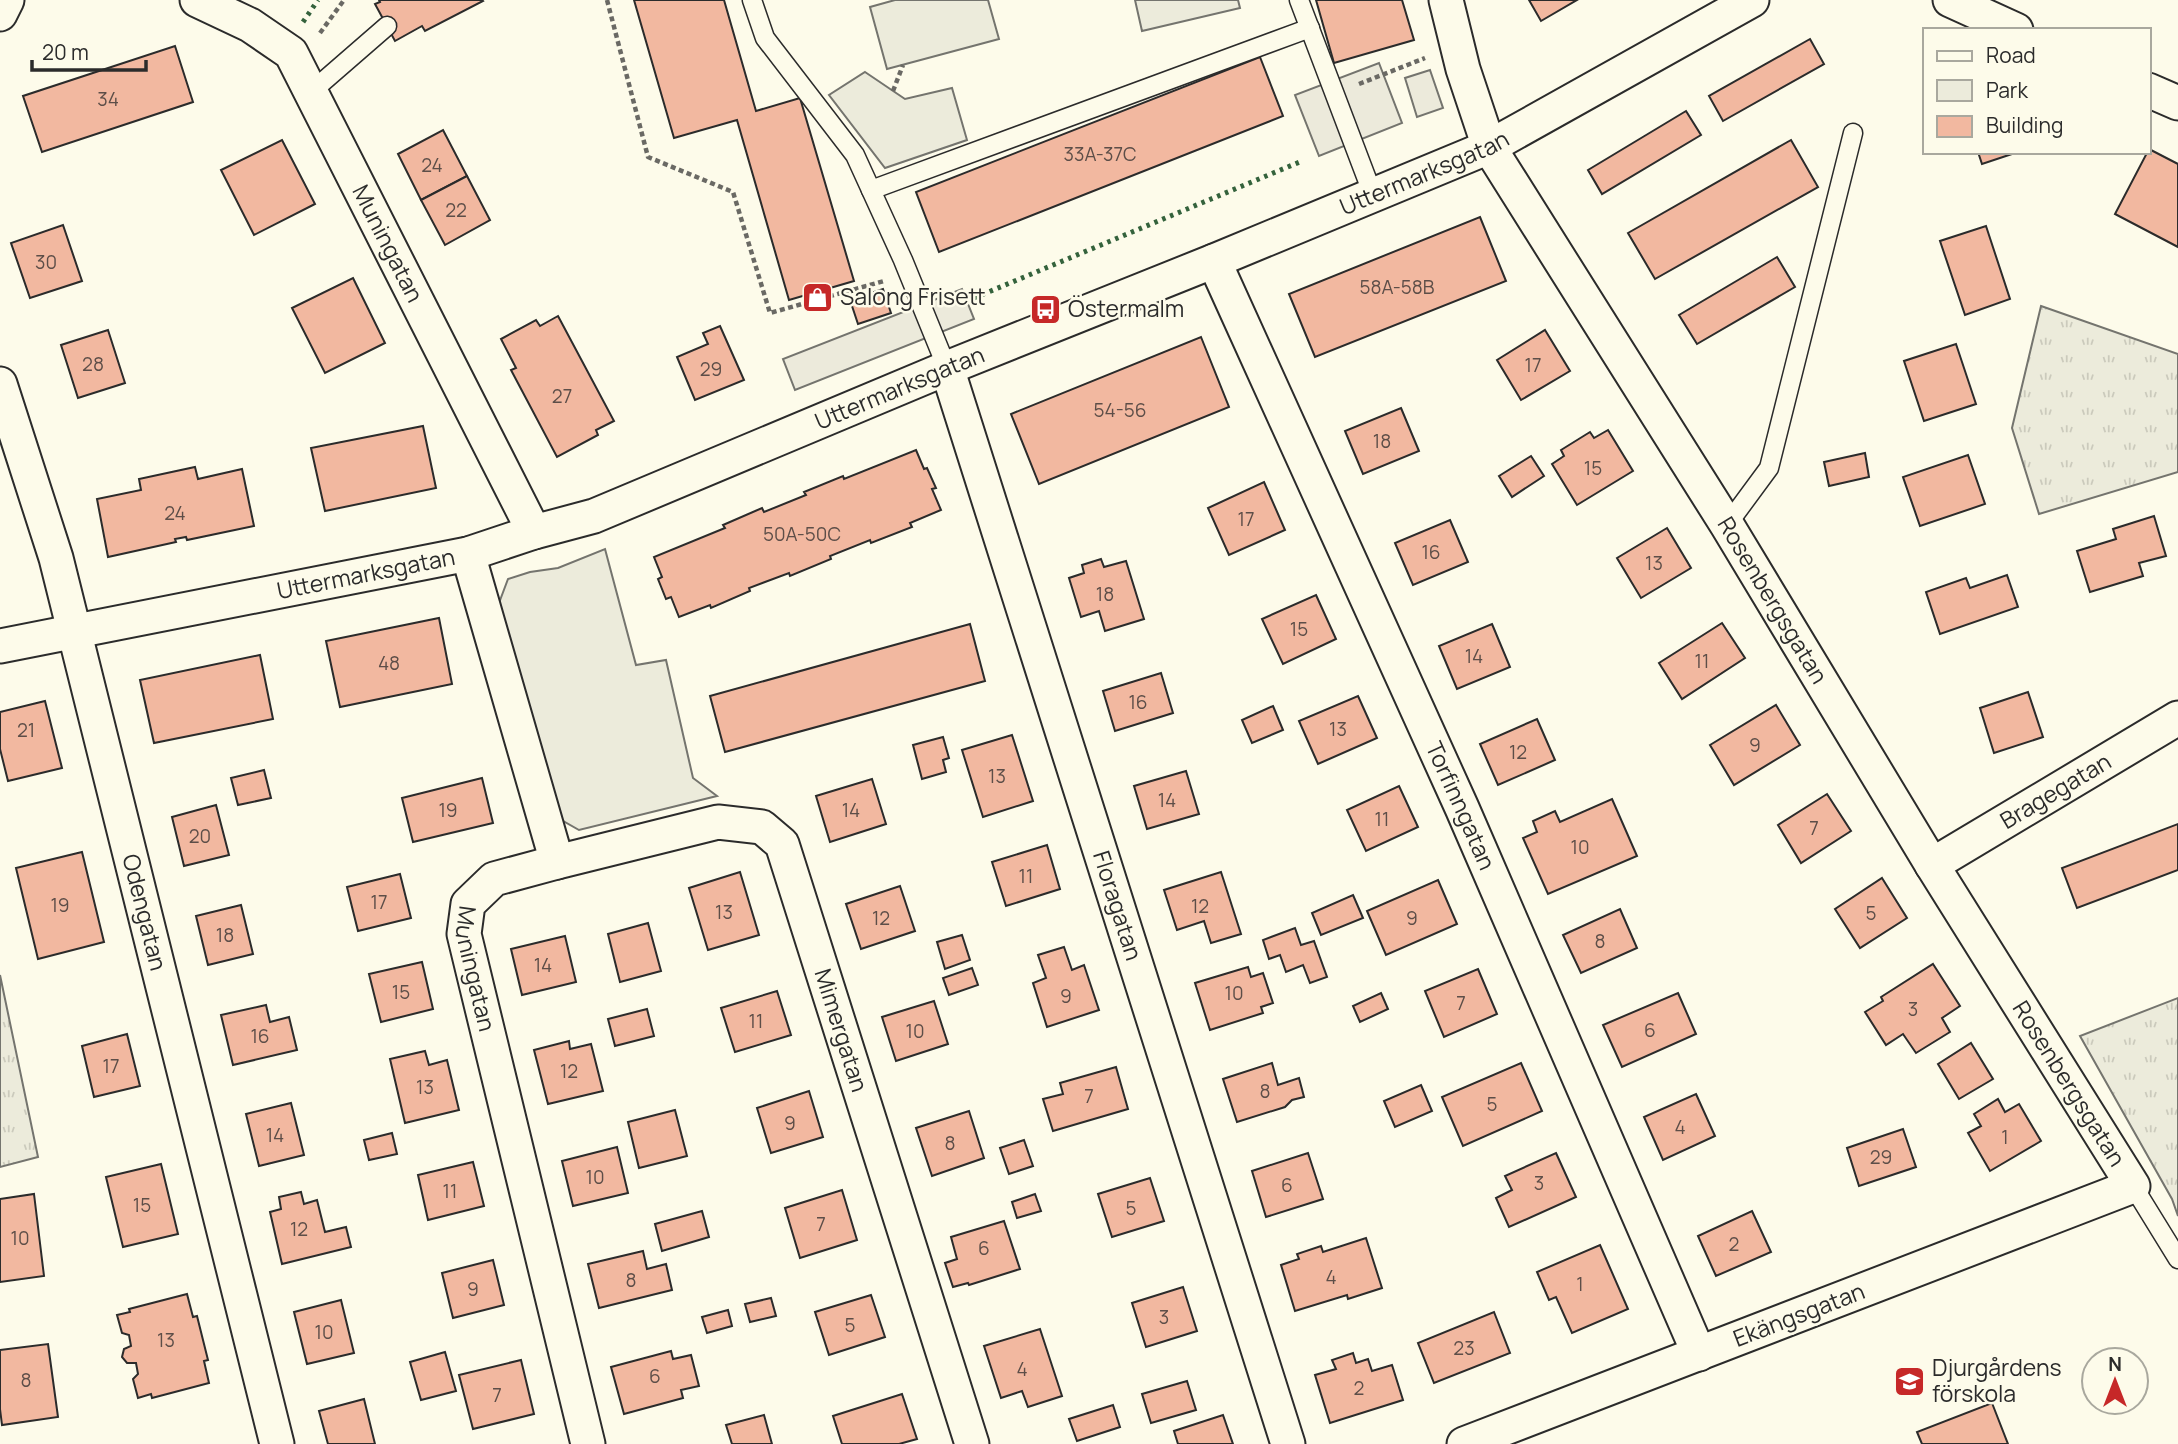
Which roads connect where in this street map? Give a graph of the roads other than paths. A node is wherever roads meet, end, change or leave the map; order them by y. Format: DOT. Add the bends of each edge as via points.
graph roads {
  1 [pos="7,0"];
  2 [pos="197,0"];
  3 [pos="752,0"];
  4 [pos="1299,0"];
  5 [pos="1446,0"];
  6 [pos="1752,0"];
  7 [pos="1950,0"];
  8 [pos="0,13"];
  9 [pos="387,26"];
  10 [pos="1310,28"];
  11 [pos="2012,28"];
  12 [pos="2150,91"];
  13 [pos="311,92"];
  14 [pos="2178,103"];
  15 [pos="1853,133"];
  16 [pos="1489,147"];
  17 [pos="871,190"];
  18 [pos="1373,195"];
  19 [pos="1214,261"];
  20 [pos="947,368"];
  21 [pos="0,384"];
  22 [pos="1727,525"];
  23 [pos="534,532"];
  24 [pos="468,554"];
  25 [pos="74,631"];
  26 [pos="0,646"];
  27 [pos="2178,718"];
  28 [pos="557,862"];
  29 [pos="1932,864"];
  30 [pos="2133,1186"];
  31 [pos="2178,1259"];
  32 [pos="1699,1354"];
  33 [pos="277,1444"];
  34 [pos="588,1444"];
  35 [pos="972,1444"];
  36 [pos="1288,1444"];
  37 [pos="1464,1444"];
  1 -- 8 [label="street"];
  2 -- 13 [label="street, Muningatan" via="250,25 291,53"];
  3 -- 17 [label="lane" via="765,38 855,155"];
  4 -- 10 [label="lane"];
  5 -- 16 [label="street, Rosenbergsgatan"];
  6 -- 16 [label="street, Uttermarksgatan"];
  7 -- 11 [label="street"];
  9 -- 13 [label="lane"];
  10 -- 17 [label="lane"];
  10 -- 18 [label="lane"];
  12 -- 14 [label="street"];
  13 -- 23 [label="street, Muningatan"];
  15 -- 22 [label="lane" via="1769,468"];
  16 -- 18 [label="street, Uttermarksgatan"];
  16 -- 22 [label="street, Rosenbergsgatan"];
  17 -- 20 [label="lane"];
  18 -- 19 [label="street, Uttermarksgatan"];
  19 -- 20 [label="street, Uttermarksgatan"];
  19 -- 32 [label="street, Torfinngatan" via="1462,808"];
  20 -- 23 [label="street, Uttermarksgatan" via="594,516"];
  20 -- 36 [label="street, Floragatan"];
  21 -- 25 [label="street, Odengatan" via="56,558"];
  22 -- 29 [label="street, Rosenbergsgatan"];
  23 -- 24 [label="street, Uttermarksgatan"];
  24 -- 25 [label="street, Uttermarksgatan"];
  24 -- 28 [label="street"];
  25 -- 26 [label="street, Uttermarksgatan"];
  25 -- 33 [label="street, Odengatan"];
  27 -- 29 [label="street, Bragegatan"];
  28 -- 34 [label="street, Muningatan" via="494,879 468,904 464,934"];
  28 -- 35 [label="street, Mimergatan" via="718,822 762,827 782,844"];
  29 -- 30 [label="street, Rosenbergsgatan"];
  30 -- 31 [label="lane"];
  30 -- 32 [label="street, Ekängsgatan"];
  32 -- 37 [label="street, Ekängsgatan"];
}
